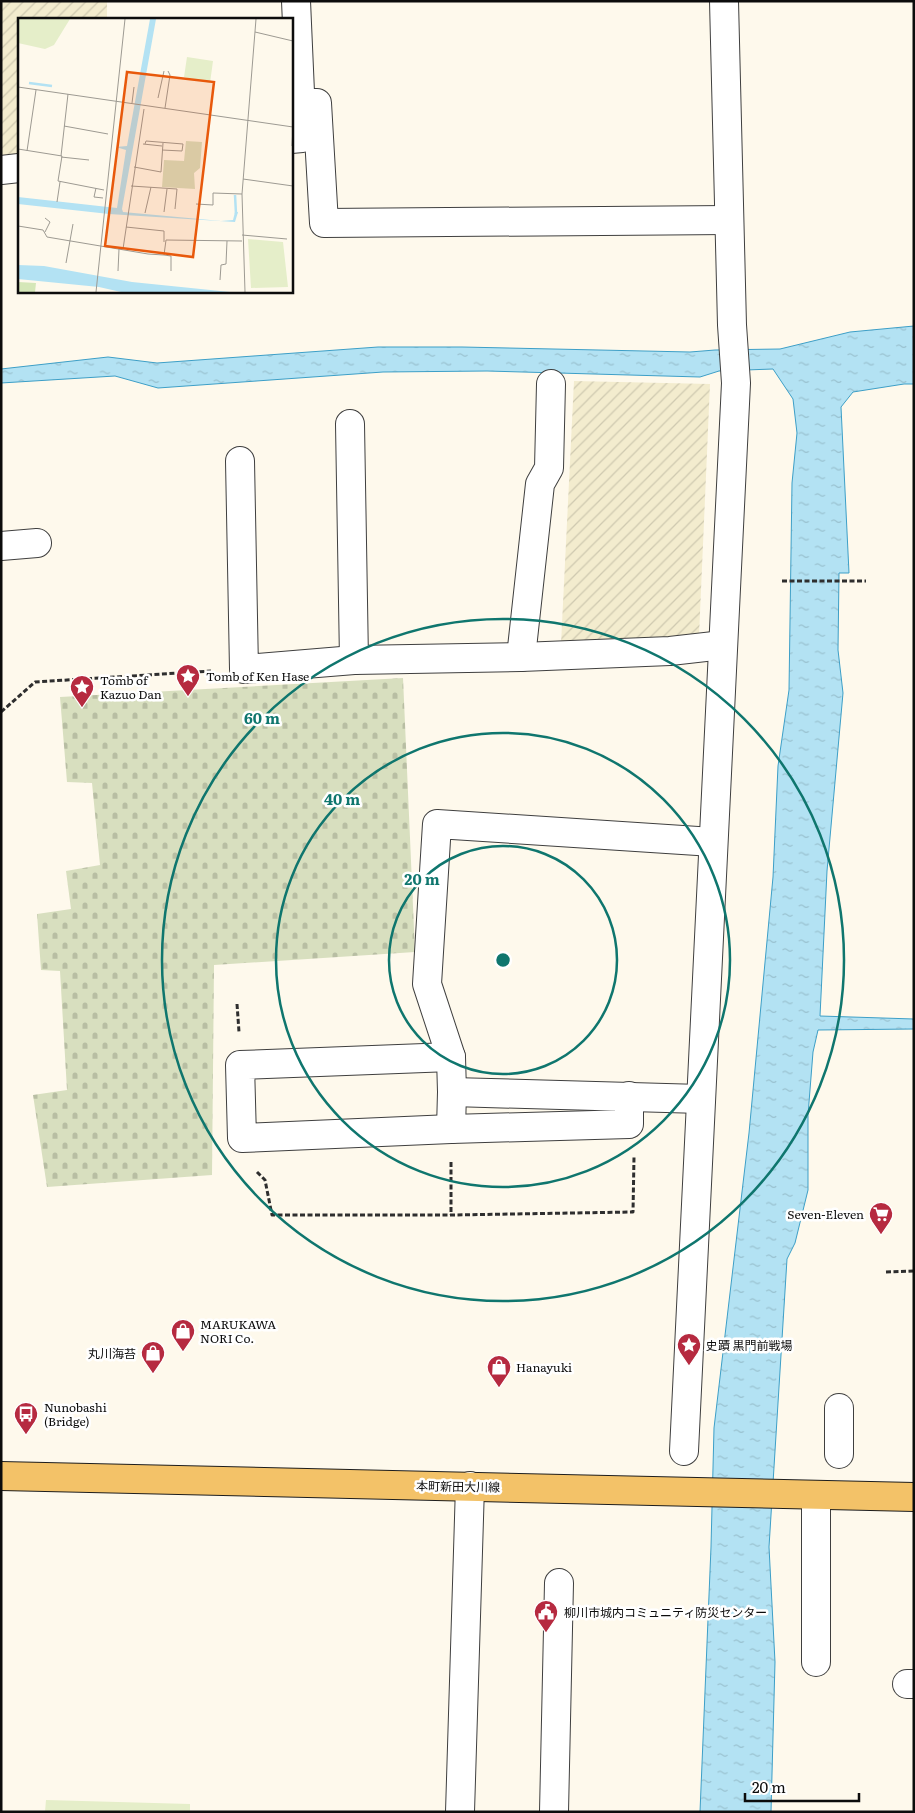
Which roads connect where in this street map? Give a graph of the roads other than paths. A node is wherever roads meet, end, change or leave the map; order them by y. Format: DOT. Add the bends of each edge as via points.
graph roads {
  1 [pos="296,1"];
  2 [pos="724,1"];
  3 [pos="300,103"];
  4 [pos="292,139"];
  5 [pos="18,168"];
  6 [pos="1,170"];
  7 [pos="729,220"];
  8 [pos="551,384"];
  9 [pos="350,424"];
  10 [pos="240,461"];
  11 [pos="37,543"];
  12 [pos="1,546"];
  13 [pos="723,645"];
  14 [pos="521,657"];
  15 [pos="354,660"];
  16 [pos="713,842"];
  17 [pos="451,1057"];
  18 [pos="452,1092"];
  19 [pos="491,1093"];
  20 [pos="629,1096"];
  21 [pos="701,1098"];
  22 [pos="489,1128"];
  23 [pos="450,1129"];
  24 [pos="839,1408"];
  25 [pos="684,1451"];
  26 [pos="839,1454"];
  27 [pos="1,1476"];
  28 [pos="470,1486"];
  29 [pos="816,1495"];
  30 [pos="914,1497"];
  31 [pos="559,1583"];
  32 [pos="816,1662"];
  33 [pos="460,1812"];
  34 [pos="554,1812"];
  1 -- 3 [label="street"];
  2 -- 7 [label="street"];
  3 -- 4 [label="street" via="302,138"];
  3 -- 7 [label="street" via="316,103 324,223"];
  5 -- 6 [label="street"];
  7 -- 13 [label="street" via="736,383"];
  8 -- 14 [label="street" via="549,468 540,484"];
  9 -- 15 [label="street"];
  10 -- 15 [label="street" via="244,669"];
  11 -- 12 [label="street"];
  13 -- 14 [label="street" via="670,651"];
  13 -- 16 [label="street"];
  14 -- 15 [label="street"];
  16 -- 17 [label="street" via="437,824 427,984"];
  16 -- 21 [label="street"];
  17 -- 18 [label="street"];
  17 -- 23 [label="street" via="240,1066 242,1138"];
  18 -- 19 [label="street"];
  18 -- 23 [label="street"];
  19 -- 20 [label="street"];
  19 -- 22 [label="street"];
  20 -- 21 [label="street"];
  20 -- 22 [label="street" via="629,1124"];
  21 -- 25 [label="street"];
  22 -- 23 [label="street"];
  24 -- 26 [label="street"];
  27 -- 28 [label="main road, 本町新田大川線"];
  28 -- 29 [label="main road, 本町新田大川線"];
  28 -- 33 [label="street"];
  29 -- 30 [label="main road, 本町新田大川線"];
  29 -- 32 [label="street"];
  31 -- 34 [label="street"];
}
